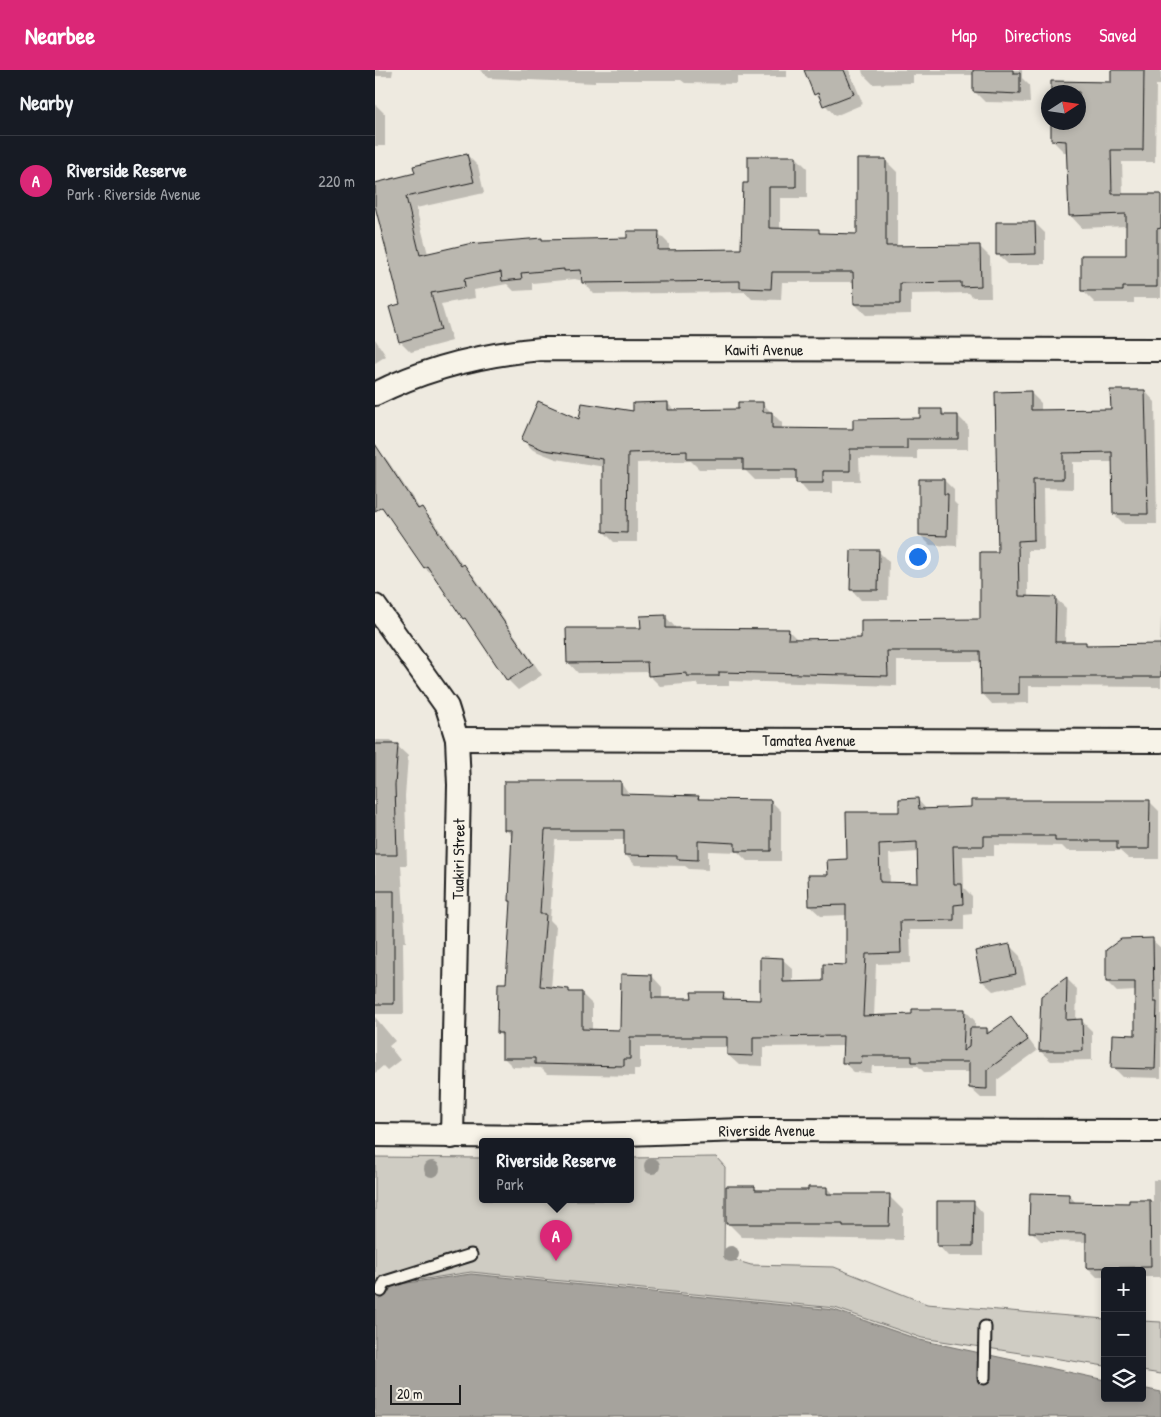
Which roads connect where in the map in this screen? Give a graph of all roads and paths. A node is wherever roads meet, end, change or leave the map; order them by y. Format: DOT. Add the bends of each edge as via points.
graph roads {
  1 [pos="1161,350"];
  2 [pos="375,394"];
  3 [pos="375,606"];
  4 [pos="457,739"];
  5 [pos="1161,741"];
  6 [pos="1161,1131"];
  7 [pos="375,1135"];
  8 [pos="452,1136"];
  9 [pos="471,1255"];
  10 [pos="381,1291"];
  11 [pos="985,1327"];
  12 [pos="984,1378"];
  1 -- 2 [label="street, Kawiti Avenue" via="542,349 484,356 457,363 406,378"];
  3 -- 4 [label="street, Tuakiri Street" via="447,707"];
  4 -- 5 [label="street, Tamatea Avenue"];
  4 -- 8 [label="street, Tuakiri Street" via="459,786"];
  6 -- 8 [label="street, Riverside Avenue" via="742,1130"];
  7 -- 8 [label="street, Riverside Avenue"];
  9 -- 10 [label="lane" via="385,1282"];
  11 -- 12 [label="lane"];
}
